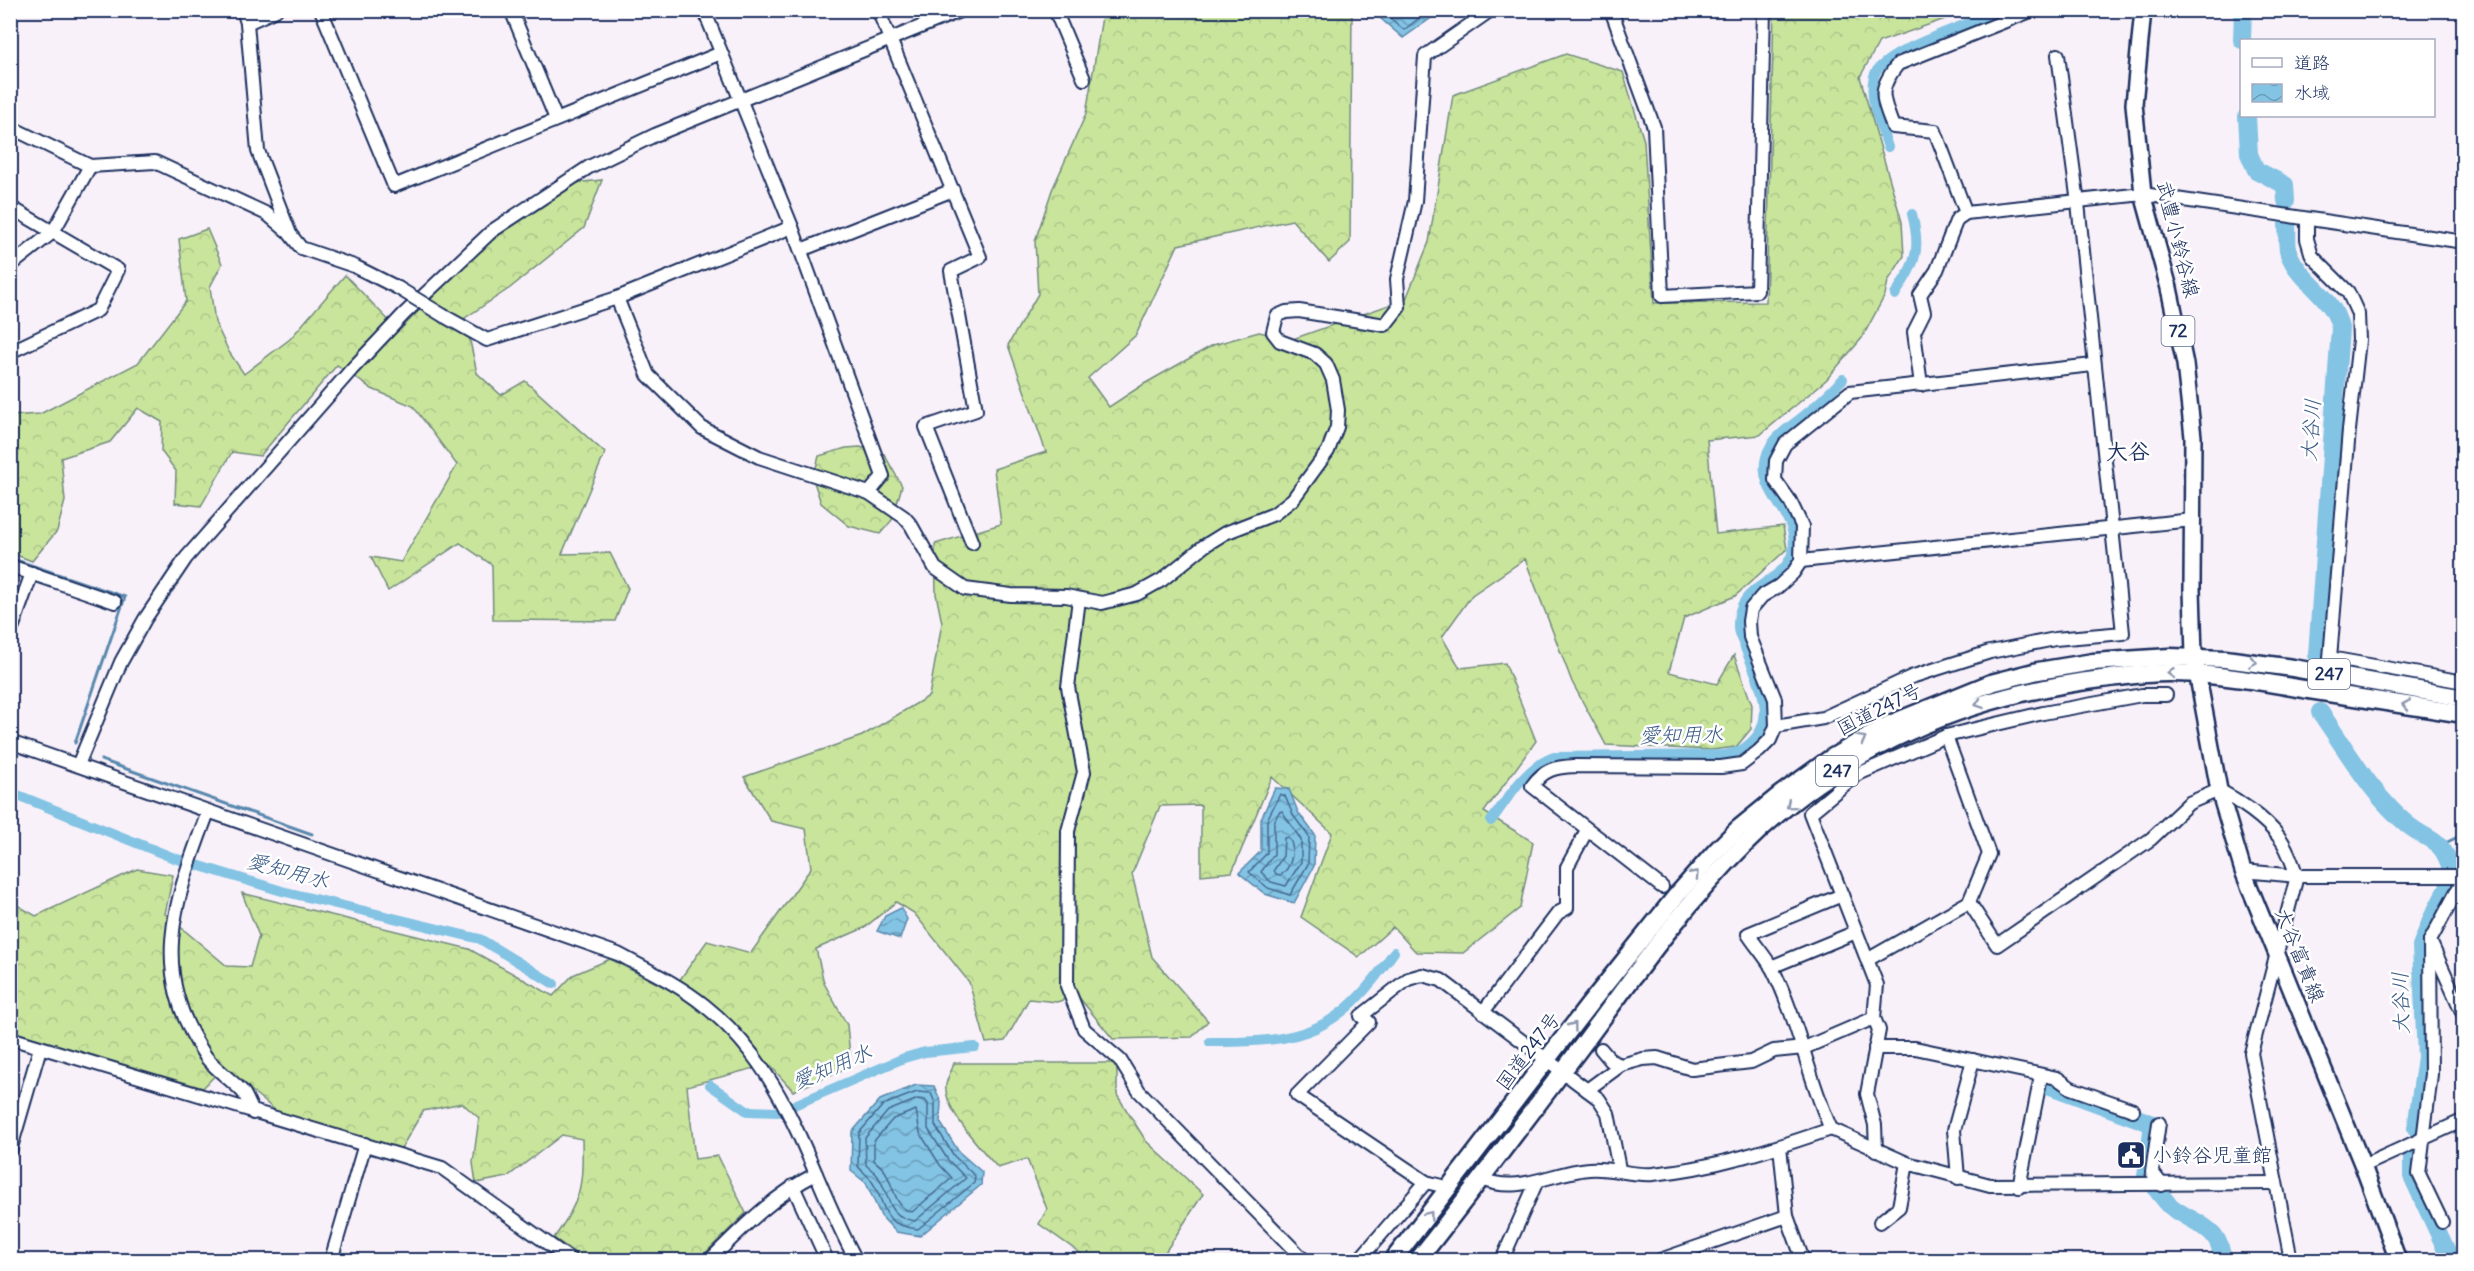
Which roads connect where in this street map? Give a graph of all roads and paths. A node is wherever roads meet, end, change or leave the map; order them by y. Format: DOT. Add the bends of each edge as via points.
graph roads {
  1 [pos="276,10"];
  2 [pos="321,10"];
  3 [pos="511,10"];
  4 [pos="704,10"];
  5 [pos="878,10"];
  6 [pos="962,10"];
  7 [pos="1055,10"];
  8 [pos="1491,10"];
  9 [pos="1611,10"];
  10 [pos="1764,10"];
  11 [pos="2033,10"];
  12 [pos="2143,10"];
  13 [pos="245,17"];
  14 [pos="890,40"];
  15 [pos="721,53"];
  16 [pos="2058,55"];
  17 [pos="1084,79"];
  18 [pos="740,100"];
  19 [pos="556,119"];
  20 [pos="10,127"];
  21 [pos="90,166"];
  22 [pos="954,190"];
  23 [pos="2143,194"];
  24 [pos="2078,203"];
  25 [pos="10,207"];
  26 [pos="1966,213"];
  27 [pos="2307,219"];
  28 [pos="792,227"];
  29 [pos="53,232"];
  30 [pos="290,234"];
  31 [pos="2463,242"];
  32 [pos="801,250"];
  33 [pos="10,266"];
  34 [pos="616,298"];
  35 [pos="10,352"];
  36 [pos="2093,365"];
  37 [pos="1921,385"];
  38 [pos="869,493"];
  39 [pos="2192,520"];
  40 [pos="2112,529"];
  41 [pos="972,543"];
  42 [pos="1801,561"];
  43 [pos="10,566"];
  44 [pos="32,573"];
  45 [pos="1078,599"];
  46 [pos="115,602"];
  47 [pos="10,634"];
  48 [pos="2194,656"];
  49 [pos="2197,675"];
  50 [pos="2463,682"];
  51 [pos="2166,695"];
  52 [pos="2463,698"];
  53 [pos="2463,714"];
  54 [pos="1776,726"];
  55 [pos="1946,736"];
  56 [pos="10,742"];
  57 [pos="78,765"];
  58 [pos="2219,790"];
  59 [pos="208,812"];
  60 [pos="1587,830"];
  61 [pos="2243,871"];
  62 [pos="2297,876"];
  63 [pos="2463,877"];
  64 [pos="1662,887"];
  65 [pos="1842,895"];
  66 [pos="1969,902"];
  67 [pos="1856,932"];
  68 [pos="2430,941"];
  69 [pos="2277,955"];
  70 [pos="1867,960"];
  71 [pos="1771,967"];
  72 [pos="1483,1011"];
  73 [pos="2463,1016"];
  74 [pos="1874,1018"];
  75 [pos="10,1038"];
  76 [pos="40,1048"];
  77 [pos="1804,1048"];
  78 [pos="1875,1048"];
  79 [pos="1601,1049"];
  80 [pos="1548,1060"];
  81 [pos="1973,1060"];
  82 [pos="1621,1065"];
  83 [pos="1562,1071"];
  84 [pos="2041,1076"];
  85 [pos="1587,1090"];
  86 [pos="2133,1110"];
  87 [pos="253,1113"];
  88 [pos="2463,1120"];
  89 [pos="2159,1123"];
  90 [pos="1831,1129"];
  91 [pos="2423,1139"];
  92 [pos="365,1144"];
  93 [pos="1780,1146"];
  94 [pos="1876,1150"];
  95 [pos="10,1151"];
  96 [pos="1907,1163"];
  97 [pos="2363,1166"];
  98 [pos="1619,1169"];
  99 [pos="816,1174"];
  100 [pos="1958,1178"];
  101 [pos="1481,1179"];
  102 [pos="1426,1182"];
  103 [pos="1536,1183"];
  104 [pos="2276,1183"];
  105 [pos="2162,1185"];
  106 [pos="793,1186"];
  107 [pos="2019,1186"];
  108 [pos="1450,1188"];
  109 [pos="1787,1216"];
  110 [pos="1880,1222"];
  111 [pos="2442,1222"];
  112 [pos="331,1260"];
  113 [pos="571,1260"];
  114 [pos="710,1260"];
  115 [pos="827,1260"];
  116 [pos="856,1260"];
  117 [pos="1304,1260"];
  118 [pos="1359,1260"];
  119 [pos="1393,1260"];
  120 [pos="1418,1260"];
  121 [pos="1502,1260"];
  122 [pos="1660,1260"];
  123 [pos="1803,1260"];
  124 [pos="2291,1260"];
  125 [pos="2398,1260"];
  1 -- 13 [label="street"];
  2 -- 19 [label="street" via="394,186"];
  3 -- 19 [label="street"];
  4 -- 15 [label="street"];
  5 -- 14 [label="street"];
  6 -- 14 [label="street"];
  7 -- 17 [label="street"];
  8 -- 45 [label="street" via="1425,56 1415,201 1397,279 1399,307 1392,319 1385,325 1299,311 1277,316 1273,332 1280,341 1315,354 1326,364 1333,380 1337,427 1328,451 1293,499 1274,514 1225,533 1137,594 1102,603"];
  9 -- 10 [label="street" via="1654,127 1662,296 1757,291"];
  11 -- 26 [label="street" via="1898,64 1883,82 1884,103 1893,127 1935,131"];
  12 -- 23 [label="main road, 武豊小鈴谷線 / 72" via="2134,104"];
  13 -- 30 [label="street" via="258,151"];
  14 -- 18 [label="street"];
  14 -- 22 [label="street"];
  15 -- 18 [label="street"];
  15 -- 19 [label="street"];
  16 -- 24 [label="street"];
  18 -- 28 [label="street"];
  18 -- 57 [label="street" via="589,167 535,200 492,231 404,314 186,558 121,662"];
  20 -- 21 [label="street"];
  21 -- 29 [label="street"];
  21 -- 30 [label="street" via="155,162 267,214"];
  22 -- 32 [label="street"];
  22 -- 41 [label="street" via="980,257 951,271 976,410 926,427"];
  23 -- 24 [label="street"];
  23 -- 27 [label="street"];
  23 -- 39 [label="main road, 武豊小鈴谷線 / 72" via="2185,364 2193,437"];
  24 -- 26 [label="street"];
  24 -- 36 [label="street"];
  25 -- 29 [label="street"];
  26 -- 37 [label="street" via="1957,219 1937,270 1920,295 1924,312 1914,332"];
  27 -- 31 [label="street"];
  27 -- 50 [label="street" via="2312,256 2348,292 2358,314 2359,340 2330,658"];
  28 -- 32 [label="street"];
  28 -- 34 [label="street"];
  29 -- 33 [label="street"];
  29 -- 35 [label="street" via="118,270 98,310"];
  30 -- 34 [label="street, bridge" via="301,248 354,266 487,340"];
  32 -- 38 [label="street" via="883,476"];
  34 -- 38 [label="street" via="648,375 702,428 759,457"];
  36 -- 37 [label="street"];
  36 -- 40 [label="street"];
  37 -- 42 [label="street" via="1850,392 1785,444 1776,461 1775,480 1802,526"];
  38 -- 45 [label="street" via="904,517 935,567 964,589"];
  39 -- 40 [label="street"];
  39 -- 48 [label="main road, 武豊小鈴谷線 / 72"];
  40 -- 42 [label="street"];
  40 -- 54 [label="street" via="2123,633 2055,639 1989,652 1911,677 1823,718"];
  42 -- 54 [label="street" via="1786,580 1762,596 1751,609 1749,621 1750,637 1775,699"];
  43 -- 44 [label="street"];
  44 -- 46 [label="street"];
  44 -- 47 [label="street"];
  45 -- 117 [label="street" via="1068,687 1084,772 1068,831 1067,986 1084,1029 1120,1060 1139,1091"];
  48 -- 49 [label="main road, 大谷富貴線"];
  48 -- 52 [label="highway, 国道247号 / 247, one-way" via="2293,668"];
  80 -- 48 [label="highway, 国道247号 / 247, one-way" via="1676,896 1716,852 1773,801 1831,758 1890,724 1991,683 2093,662"];
  53 -- 49 [label="highway, 国道247号 / 247, one-way" via="2228,676"];
  49 -- 58 [label="main road, 大谷富貴線"];
  49 -- 83 [label="highway, 国道247号 / 247, one-way" via="2172,673 2080,682 1989,700 1893,738 1852,761 1801,796 1745,843 1704,886"];
  51 -- 55 [label="street" via="2142,695 2043,713"];
  54 -- 60 [label="street" via="1770,740 1742,764 1575,766 1552,768 1539,776 1532,786"];
  55 -- 65 [label="street" via="1856,775 1810,813"];
  55 -- 66 [label="street" via="1989,854"];
  56 -- 57 [label="street"];
  57 -- 59 [label="street"];
  58 -- 61 [label="main road, 大谷富貴線"];
  58 -- 62 [label="street" via="2236,799 2278,836"];
  58 -- 66 [label="street" via="2189,803 2151,838 1997,945"];
  59 -- 87 [label="street" via="179,891 172,929 176,994 207,1058 244,1094"];
  59 -- 99 [label="street" via="618,954 676,984 731,1028 765,1069 784,1101"];
  60 -- 64 [label="street"];
  60 -- 72 [label="street" via="1567,867 1567,908 1558,913"];
  61 -- 62 [label="street"];
  61 -- 69 [label="main road, 大谷富貴線"];
  62 -- 63 [label="street"];
  62 -- 69 [label="street"];
  63 -- 68 [label="street"];
  65 -- 67 [label="street"];
  65 -- 71 [label="street" via="1748,934"];
  66 -- 70 [label="street"];
  67 -- 70 [label="street"];
  67 -- 71 [label="street"];
  68 -- 73 [label="street"];
  68 -- 91 [label="street" via="2430,1074"];
  69 -- 97 [label="main road, 大谷富貴線"];
  69 -- 104 [label="street" via="2251,1053"];
  70 -- 74 [label="street" via="1877,985"];
  71 -- 77 [label="street"];
  72 -- 80 [label="street"];
  72 -- 102 [label="street" via="1441,980 1422,975 1408,980 1361,1016 1369,1022 1297,1095"];
  74 -- 77 [label="street"];
  74 -- 78 [label="street" via="1879,1030"];
  75 -- 76 [label="street"];
  76 -- 87 [label="street"];
  76 -- 95 [label="street"];
  77 -- 82 [label="street" via="1774,1052 1751,1062 1692,1069 1657,1058"];
  77 -- 90 [label="street" via="1817,1098"];
  78 -- 81 [label="street" via="1915,1048"];
  78 -- 94 [label="street" via="1866,1094 1875,1125"];
  79 -- 82 [label="street" via="1611,1061"];
  80 -- 83 [label="street"];
  80 -- 108 [label="highway, 国道247号 / 247"];
  81 -- 84 [label="street"];
  81 -- 100 [label="street" via="1954,1130"];
  82 -- 85 [label="street"];
  83 -- 85 [label="street"];
  83 -- 101 [label="highway, 国道247号 / 247"];
  84 -- 86 [label="street" via="2057,1078 2071,1088"];
  84 -- 107 [label="street"];
  85 -- 98 [label="street" via="1608,1113"];
  87 -- 92 [label="street"];
  88 -- 91 [label="street"];
  89 -- 105 [label="street" via="2152,1172"];
  90 -- 93 [label="street"];
  90 -- 94 [label="street"];
  91 -- 97 [label="street"];
  91 -- 111 [label="street" via="2419,1174"];
  92 -- 112 [label="street"];
  92 -- 113 [label="street" via="442,1168"];
  93 -- 98 [label="street" via="1724,1162 1650,1174"];
  93 -- 109 [label="street"];
  94 -- 96 [label="street"];
  96 -- 100 [label="street"];
  96 -- 110 [label="street" via="1899,1207"];
  97 -- 125 [label="main road, 大谷富貴線"];
  98 -- 103 [label="street" via="1588,1169"];
  99 -- 106 [label="street"];
  99 -- 116 [label="street"];
  100 -- 107 [label="street"];
  101 -- 103 [label="street" via="1495,1185"];
  101 -- 120 [label="highway, 国道247号 / 247"];
  102 -- 108 [label="street"];
  102 -- 118 [label="street"];
  103 -- 121 [label="street"];
  104 -- 105 [label="street"];
  104 -- 124 [label="street"];
  105 -- 107 [label="street"];
  106 -- 114 [label="street" via="755,1215"];
  106 -- 115 [label="street"];
  119 -- 108 [label="highway, 国道247号 / 247, one-way"];
  109 -- 122 [label="street"];
  109 -- 123 [label="street"];
}
